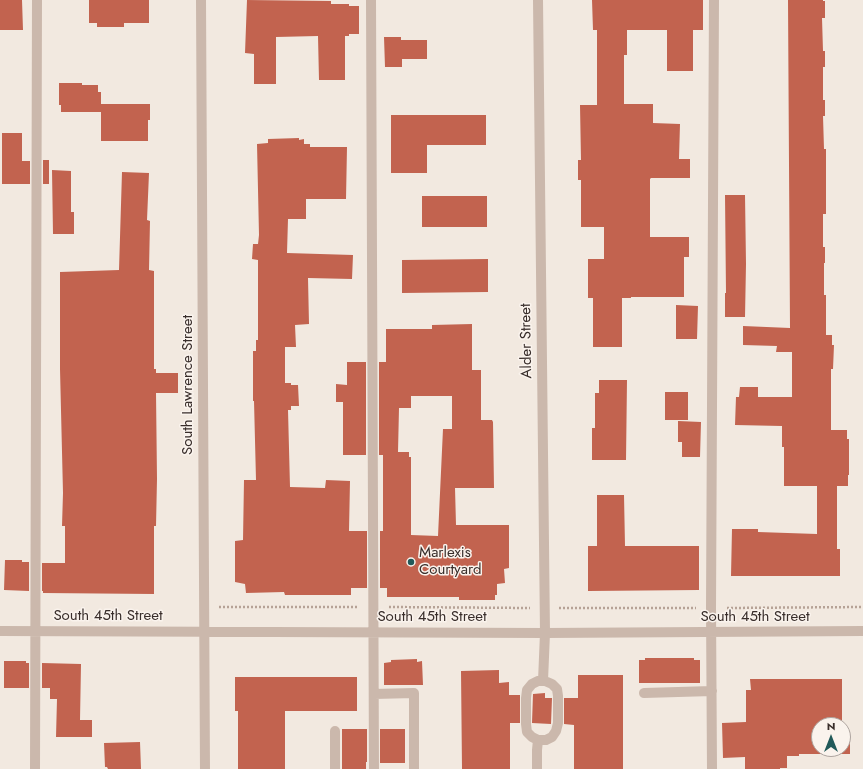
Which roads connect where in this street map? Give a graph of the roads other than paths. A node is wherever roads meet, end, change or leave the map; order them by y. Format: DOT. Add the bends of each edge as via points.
graph roads {
  1 [pos="37,0"];
  2 [pos="201,0"];
  3 [pos="371,0"];
  4 [pos="538,0"];
  5 [pos="714,0"];
  6 [pos="0,631"];
  7 [pos="35,632"];
  8 [pos="205,632"];
  9 [pos="374,632"];
  10 [pos="711,632"];
  11 [pos="863,632"];
  12 [pos="545,633"];
  13 [pos="543,681"];
  14 [pos="712,691"];
  15 [pos="644,693"];
  16 [pos="374,694"];
  17 [pos="335,731"];
  18 [pos="538,740"];
  19 [pos="35,769"];
  20 [pos="205,769"];
  21 [pos="335,769"];
  22 [pos="374,769"];
  23 [pos="414,769"];
  24 [pos="537,769"];
  25 [pos="712,769"];
  1 -- 7 [label="street"];
  2 -- 8 [label="street, South Lawrence Street"];
  3 -- 9 [label="street"];
  4 -- 12 [label="street, Alder Street"];
  5 -- 10 [label="street"];
  6 -- 7 [label="street, South 45th Street"];
  7 -- 8 [label="street, South 45th Street"];
  7 -- 19 [label="street"];
  8 -- 9 [label="street, South 45th Street"];
  8 -- 20 [label="street, South Lawrence Street"];
  9 -- 12 [label="street, South 45th Street"];
  9 -- 16 [label="street"];
  10 -- 11 [label="street, South 45th Street"];
  10 -- 12 [label="street, South 45th Street"];
  10 -- 14 [label="street"];
  12 -- 13 [label="street, Alder Street"];
  13 -- 18 [label="street" via="532,684 527,690 526,698 527,732"];
  13 -- 18 [label="street" via="557,689 558,722 552,737"];
  14 -- 15 [label="street"];
  14 -- 25 [label="street"];
  16 -- 22 [label="street"];
  16 -- 23 [label="street" via="414,693"];
  17 -- 21 [label="street"];
  18 -- 24 [label="street"];
}
